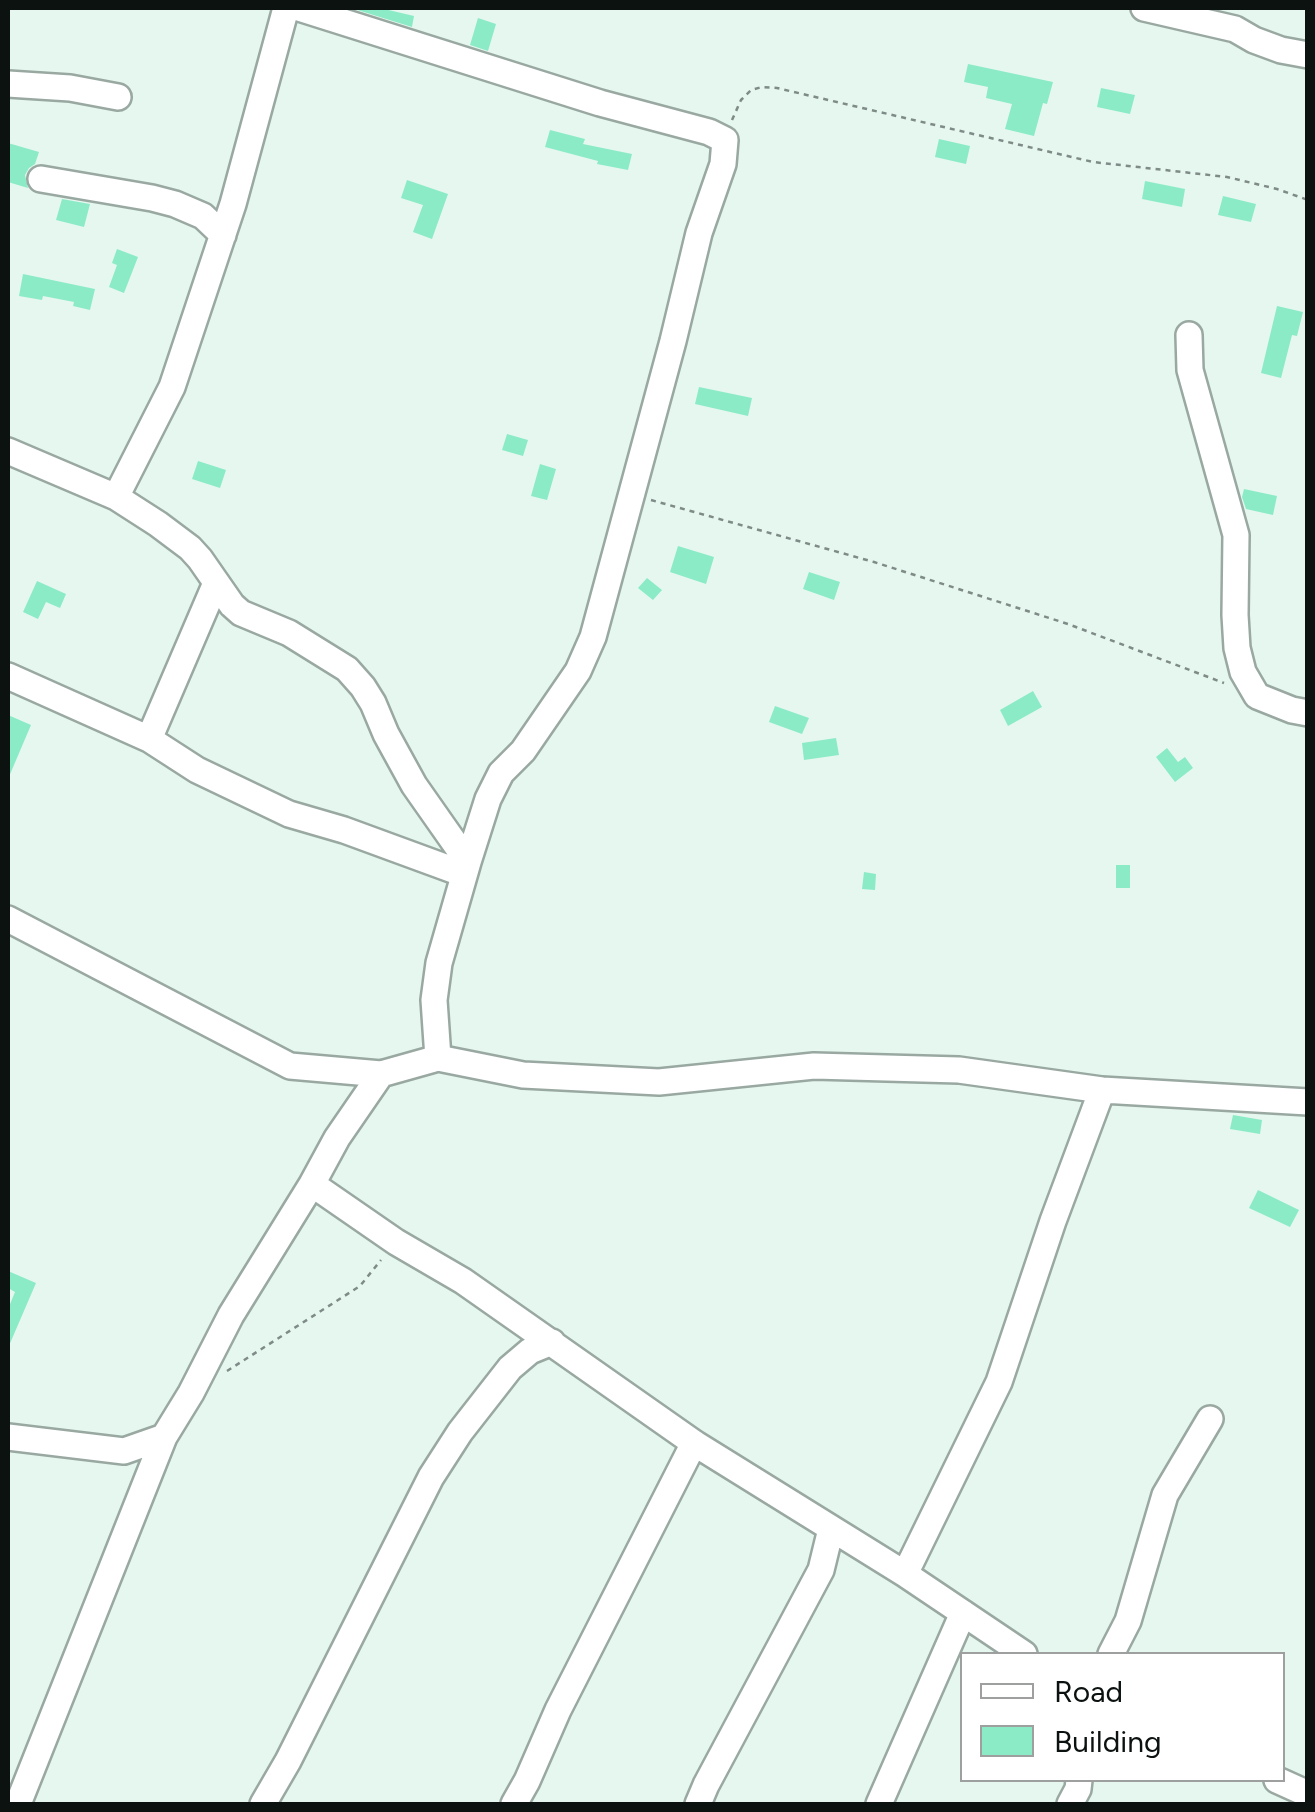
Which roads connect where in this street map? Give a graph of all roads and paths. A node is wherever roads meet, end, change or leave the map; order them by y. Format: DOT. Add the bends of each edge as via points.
graph roads {
  1 [pos="286,8"];
  2 [pos="299,8"];
  3 [pos="1144,8"];
  4 [pos="1237,18"];
  5 [pos="1308,55"];
  6 [pos="8,84"];
  7 [pos="118,97"];
  8 [pos="725,140"];
  9 [pos="41,180"];
  10 [pos="1308,200"];
  11 [pos="223,234"];
  12 [pos="1189,335"];
  13 [pos="8,451"];
  14 [pos="630,494"];
  15 [pos="116,497"];
  16 [pos="216,583"];
  17 [pos="8,676"];
  18 [pos="1223,682"];
  19 [pos="1308,713"];
  20 [pos="148,739"];
  21 [pos="466,868"];
  22 [pos="8,919"];
  23 [pos="438,1058"];
  24 [pos="381,1074"];
  25 [pos="1102,1090"];
  26 [pos="1308,1102"];
  27 [pos="312,1184"];
  28 [pos="396,1242"];
  29 [pos="552,1342"];
  30 [pos="224,1373"];
  31 [pos="1210,1420"];
  32 [pos="8,1437"];
  33 [pos="164,1437"];
  34 [pos="694,1443"];
  35 [pos="831,1529"];
  36 [pos="905,1574"];
  37 [pos="963,1613"];
  38 [pos="1021,1652"];
  39 [pos="1112,1652"];
  40 [pos="1281,1782"];
  41 [pos="1308,1794"];
  42 [pos="18,1804"];
  43 [pos="264,1804"];
  44 [pos="514,1804"];
  45 [pos="698,1804"];
  46 [pos="879,1804"];
  1 -- 11 [label="street"];
  2 -- 8 [label="street"];
  3 -- 4 [label="street"];
  4 -- 5 [label="street" via="1267,45"];
  6 -- 7 [label="street"];
  8 -- 10 [label="path" via="740,100 762,86 1093,162 1227,177"];
  8 -- 14 [label="street"];
  9 -- 11 [label="street" via="174,204"];
  11 -- 15 [label="street" via="172,386"];
  12 -- 19 [label="street" via="1190,370 1236,535 1243,672 1257,696"];
  13 -- 15 [label="street"];
  14 -- 18 [label="path" via="874,562"];
  14 -- 21 [label="street" via="593,637 578,671 500,774"];
  15 -- 16 [label="street" via="190,548"];
  16 -- 20 [label="street"];
  16 -- 21 [label="street" via="241,614 289,633 347,669 363,687"];
  17 -- 20 [label="street"];
  20 -- 21 [label="street" via="289,814"];
  21 -- 23 [label="street" via="438,964"];
  22 -- 24 [label="street" via="290,1066"];
  23 -- 24 [label="street"];
  23 -- 25 [label="street" via="522,1075 659,1082 814,1066 960,1070"];
  24 -- 27 [label="street"];
  25 -- 26 [label="street"];
  25 -- 36 [label="street" via="999,1382"];
  27 -- 28 [label="street"];
  27 -- 33 [label="street"];
  28 -- 29 [label="street"];
  28 -- 30 [label="path" via="360,1286"];
  29 -- 34 [label="street"];
  29 -- 43 [label="street" via="510,1368 431,1477"];
  31 -- 39 [label="street" via="1165,1494 1128,1621"];
  32 -- 33 [label="street" via="124,1451"];
  33 -- 42 [label="street"];
  34 -- 35 [label="street"];
  34 -- 44 [label="street"];
  35 -- 36 [label="street"];
  35 -- 45 [label="street" via="821,1570"];
  36 -- 37 [label="street"];
  37 -- 38 [label="street"];
  37 -- 46 [label="street"];
  40 -- 41 [label="street"];
}
